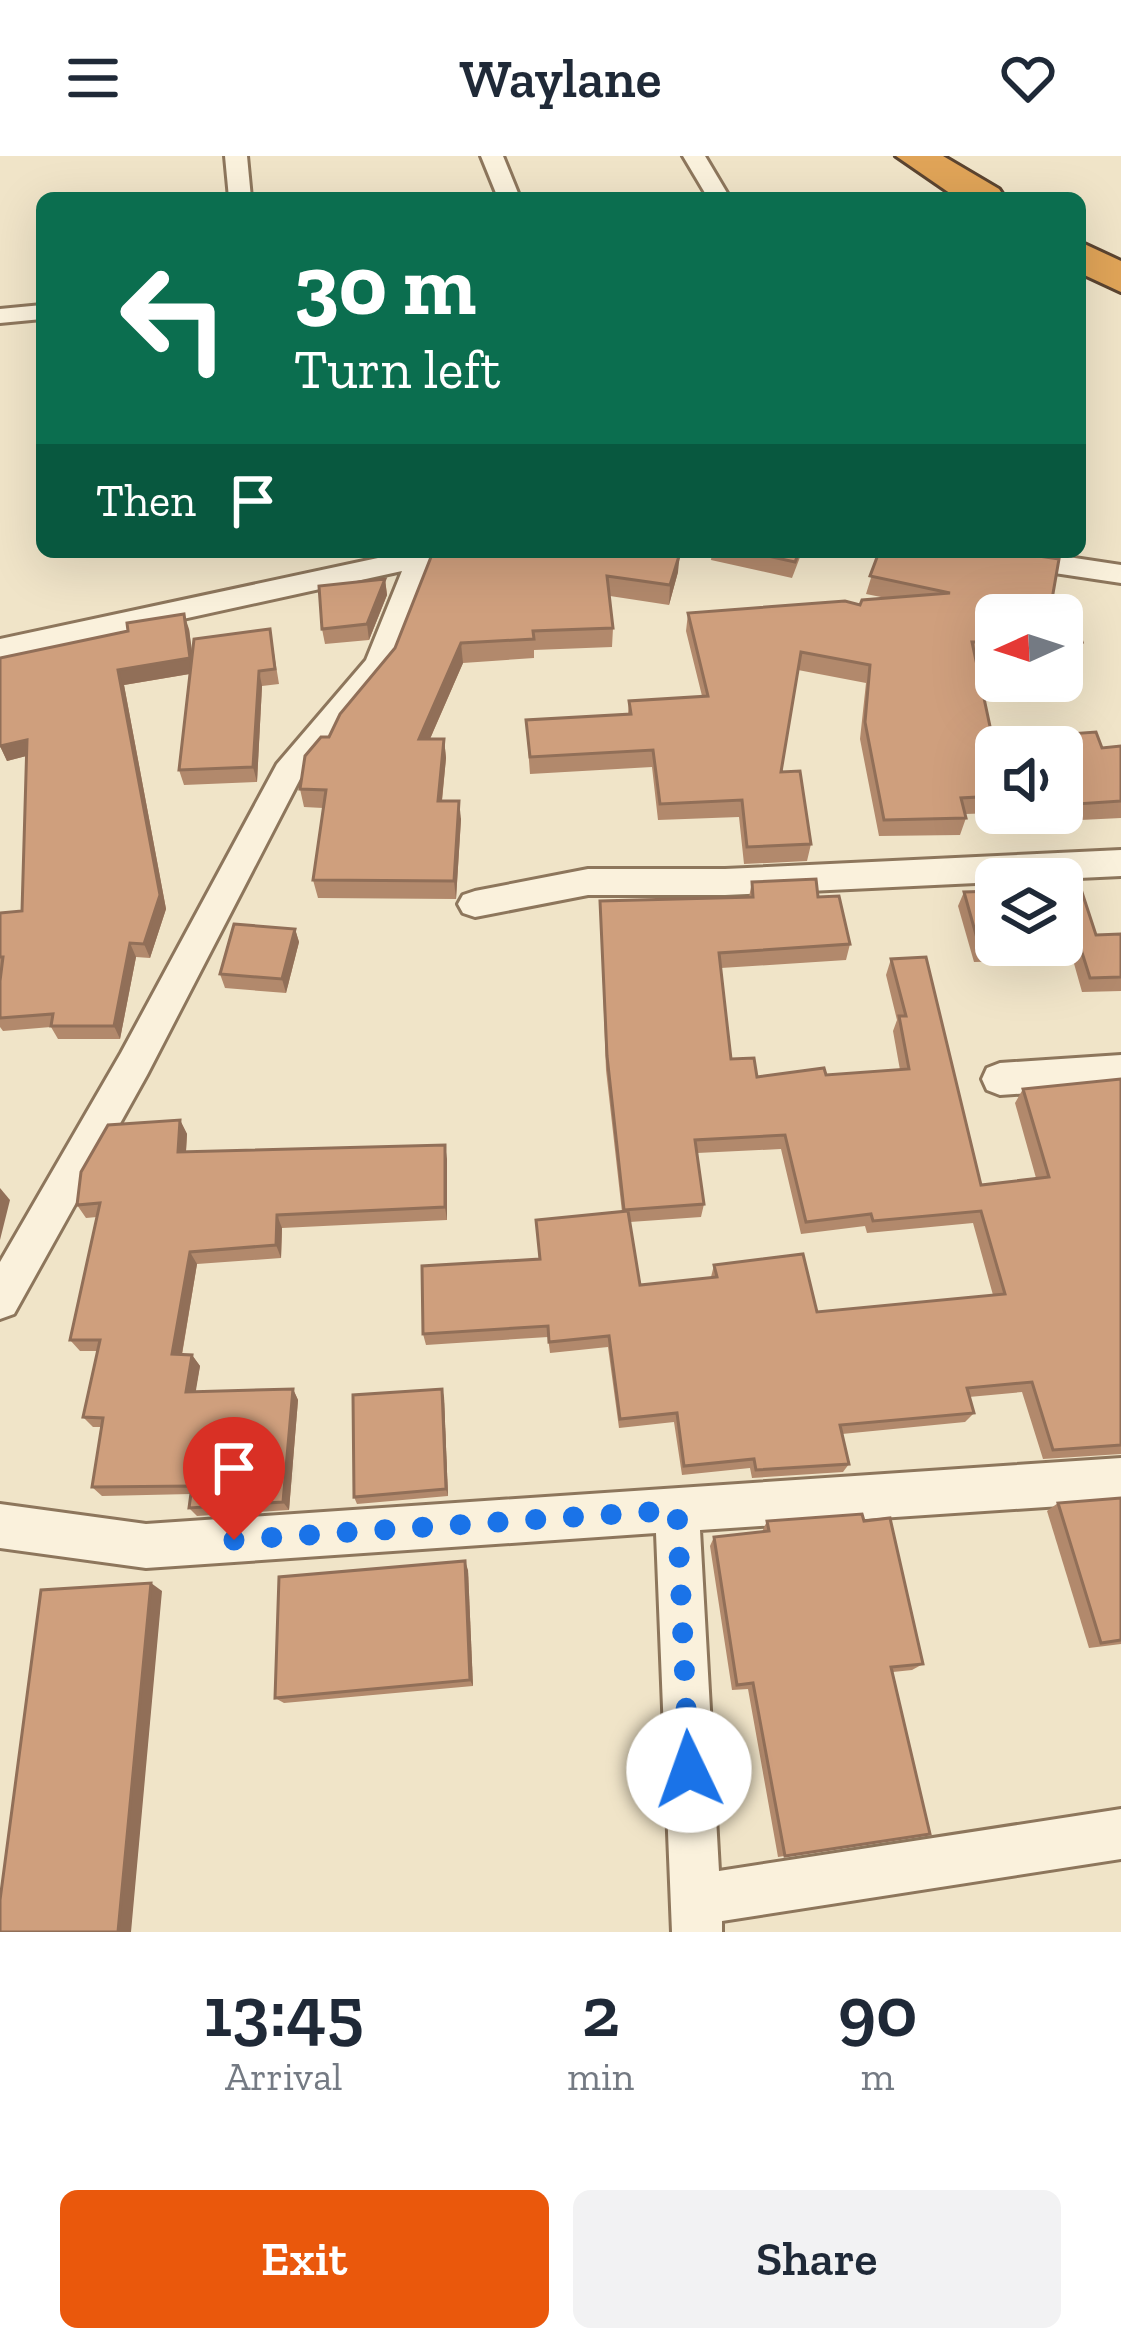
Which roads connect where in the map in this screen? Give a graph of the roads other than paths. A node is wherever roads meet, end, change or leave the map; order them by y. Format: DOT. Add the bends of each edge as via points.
graph roads {
  1 [pos="236,156"];
  2 [pos="492,156"];
  3 [pos="694,156"];
  4 [pos="915,156"];
  5 [pos="239,192"];
  6 [pos="507,192"];
  7 [pos="715,192"];
  8 [pos="975,192"];
  9 [pos="1086,259"];
  10 [pos="1121,279"];
  11 [pos="36,313"];
  12 [pos="0,316"];
  13 [pos="426,558"];
  14 [pos="434,558"];
  15 [pos="1014,558"];
  16 [pos="1121,574"];
  17 [pos="0,649"];
  18 [pos="1121,863"];
  19 [pos="475,904"];
  20 [pos="1121,1071"];
  21 [pos="1000,1078"];
  22 [pos="0,1300"];
  23 [pos="1121,1480"];
  24 [pos="677,1510"];
  25 [pos="0,1526"];
  26 [pos="1121,1834"];
  27 [pos="696,1916"];
  1 -- 5 [label="street"];
  2 -- 6 [label="street"];
  3 -- 7 [label="street"];
  4 -- 8 [label="highway"];
  9 -- 10 [label="highway"];
  11 -- 12 [label="street"];
  13 -- 17 [label="street"];
  14 -- 22 [label="street" via="379,664 288,772"];
  15 -- 16 [label="street"];
  18 -- 19 [label="street" via="588,882"];
  20 -- 21 [label="street"];
  23 -- 24 [label="street"];
  24 -- 25 [label="street" via="146,1546"];
  24 -- 27 [label="street"];
  26 -- 27 [label="street"];
}
